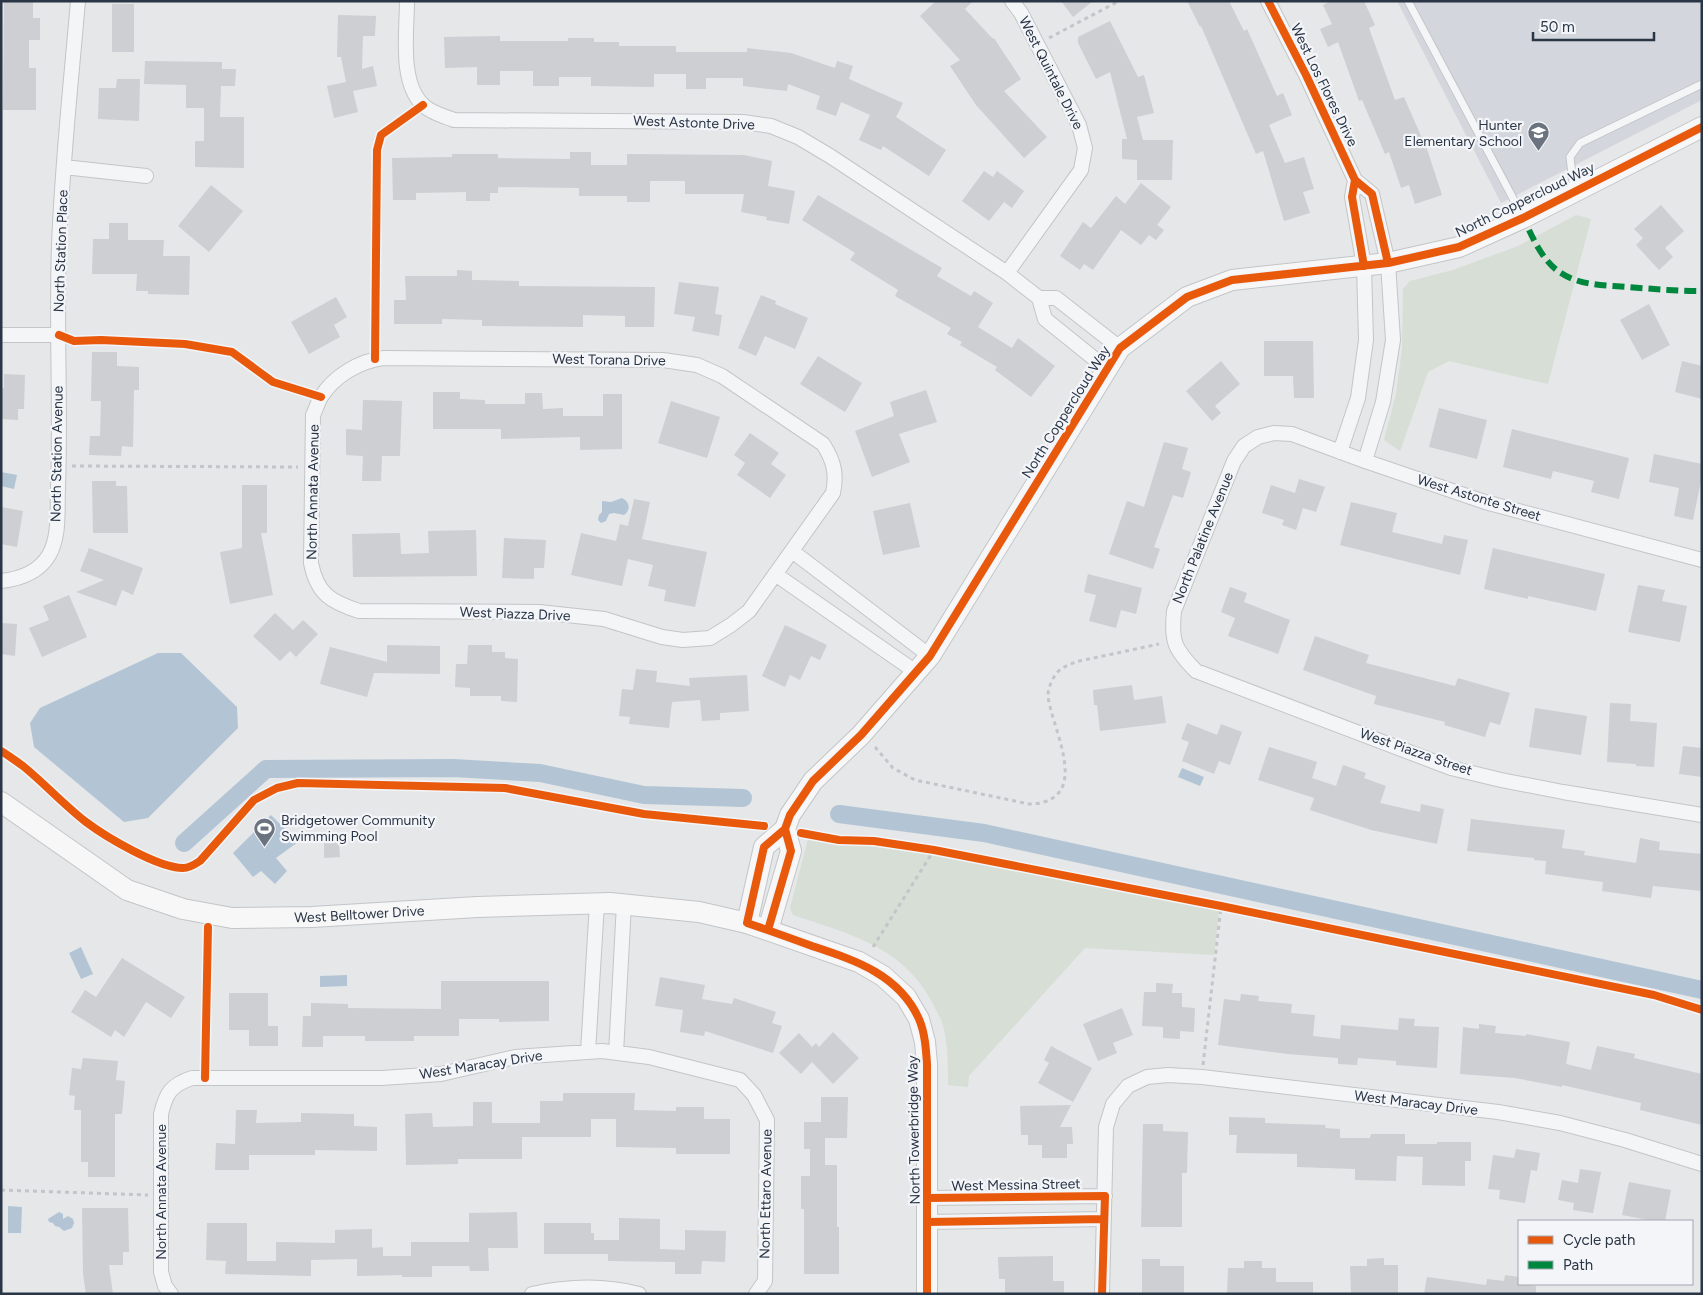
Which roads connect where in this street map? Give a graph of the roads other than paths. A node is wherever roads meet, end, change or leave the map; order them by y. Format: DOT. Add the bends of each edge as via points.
graph roads {
  1 [pos="78,1"];
  2 [pos="407,1"];
  3 [pos="1012,1"];
  4 [pos="1268,1"];
  5 [pos="1408,1"];
  6 [pos="1702,84"];
  7 [pos="1702,126"];
  8 [pos="64,167"];
  9 [pos="146,176"];
  10 [pos="1355,180"];
  11 [pos="1574,191"];
  12 [pos="1523,218"];
  13 [pos="1388,263"];
  14 [pos="1364,266"];
  15 [pos="1007,273"];
  16 [pos="1039,298"];
  17 [pos="1,335"];
  18 [pos="59,335"];
  19 [pos="1120,348"];
  20 [pos="1107,369"];
  21 [pos="346,372"];
  22 [pos="1258,437"];
  23 [pos="1340,452"];
  24 [pos="1365,461"];
  25 [pos="792,551"];
  26 [pos="1702,560"];
  27 [pos="776,574"];
  28 [pos="1,581"];
  29 [pos="323,591"];
  30 [pos="1177,649"];
  31 [pos="930,656"];
  32 [pos="916,672"];
  33 [pos="1,802"];
  34 [pos="1702,816"];
  35 [pos="785,828"];
  36 [pos="596,903"];
  37 [pos="624,904"];
  38 [pos="747,923"];
  39 [pos="768,930"];
  40 [pos="588,1052"];
  41 [pos="616,1052"];
  42 [pos="170,1089"];
  43 [pos="754,1095"];
  44 [pos="1702,1164"];
  45 [pos="1105,1196"];
  46 [pos="927,1198"];
  47 [pos="1104,1219"];
  48 [pos="927,1222"];
  49 [pos="171,1294"];
  50 [pos="532,1294"];
  51 [pos="640,1294"];
  52 [pos="756,1294"];
  53 [pos="927,1294"];
  54 [pos="1102,1294"];
  1 -- 8 [label="street, North Station Place"];
  2 -- 15 [label="street, West Astonte Drive" via="407,70 412,88 423,105 437,114 454,120 743,122 770,126 798,137 830,156"];
  3 -- 15 [label="street, West Quintale Drive" via="1038,43 1079,125 1086,148 1081,170"];
  4 -- 10 [label="street, West Los Flores Drive"];
  5 -- 12 [label="lane"];
  6 -- 11 [label="lane" via="1580,143 1570,157"];
  7 -- 11 [label="street, North Coppercloud Way"];
  8 -- 9 [label="street"];
  8 -- 18 [label="street, North Station Place" via="59,247"];
  10 -- 13 [label="street, West Los Flores Drive" via="1372,194"];
  10 -- 14 [label="street, West Los Flores Drive" via="1352,197"];
  11 -- 12 [label="street, North Coppercloud Way"];
  12 -- 13 [label="street, North Coppercloud Way" via="1459,247"];
  13 -- 14 [label="street, North Coppercloud Way"];
  13 -- 24 [label="street, West Los Flores Drive" via="1393,340 1383,402"];
  14 -- 19 [label="street, North Coppercloud Way" via="1232,280 1187,298"];
  14 -- 23 [label="street, West Los Flores Drive" via="1366,340 1358,398"];
  15 -- 16 [label="street, West Astonte Drive"];
  16 -- 19 [label="street, West Astonte Drive" via="1056,298"];
  16 -- 20 [label="street" via="1045,319"];
  17 -- 18 [label="street"];
  18 -- 28 [label="street, North Station Avenue" via="56,537 49,555 38,568 20,578"];
  19 -- 20 [label="street, North Coppercloud Way"];
  20 -- 31 [label="street, North Coppercloud Way"];
  21 -- 25 [label="street, West Torana Drive" via="359,364 384,358 663,360 697,366 722,376 823,444 830,456 836,480 833,493"];
  21 -- 29 [label="street, North Annata Avenue" via="321,397 313,415 311,563 314,577"];
  22 -- 23 [label="street, West Astonte Street" via="1292,434"];
  22 -- 30 [label="street, North Palatine Avenue" via="1244,446 1234,461 1174,610 1172,629"];
  23 -- 24 [label="street, West Astonte Street"];
  24 -- 26 [label="street, West Astonte Street" via="1486,502"];
  25 -- 27 [label="street"];
  25 -- 31 [label="street"];
  27 -- 29 [label="street, West Piazza Drive" via="749,611 731,625 710,638 683,640 604,619 539,612 359,611 338,605"];
  27 -- 32 [label="street"];
  30 -- 34 [label="street, West Piazza Street" via="1196,671 1451,768"];
  31 -- 32 [label="street, North Coppercloud Way"];
  32 -- 35 [label="street, North Coppercloud Way" via="861,735 813,780"];
  33 -- 36 [label="street, West Belltower Drive" via="127,890 183,909 232,918"];
  35 -- 38 [label="street, North Coppercloud Way" via="764,848"];
  35 -- 39 [label="street" via="791,851"];
  36 -- 37 [label="street, West Belltower Drive"];
  36 -- 40 [label="street"];
  37 -- 38 [label="street, West Belltower Drive" via="699,912"];
  37 -- 41 [label="street"];
  38 -- 39 [label="street, North Towerbridge Way"];
  39 -- 46 [label="street, North Towerbridge Way" via="863,964 883,976 906,998 919,1019 927,1064"];
  40 -- 41 [label="street, West Maracay Drive"];
  40 -- 42 [label="street, West Maracay Drive" via="515,1057 441,1074 382,1078 192,1078"];
  41 -- 43 [label="street, West Maracay Drive" via="740,1080"];
  42 -- 49 [label="street, North Annata Avenue" via="161,1114 161,1272"];
  43 -- 52 [label="street, North Ettaro Avenue" via="767,1120 765,1281"];
  44 -- 45 [label="street, West Maracay Drive" via="1588,1130 1498,1112 1168,1075 1147,1077 1128,1086 1112,1104 1106,1127"];
  45 -- 46 [label="street, West Messina Street"];
  45 -- 47 [label="street"];
  46 -- 48 [label="street, North Towerbridge Way"];
  47 -- 48 [label="street"];
  47 -- 54 [label="street"];
  48 -- 53 [label="street, North Towerbridge Way"];
  50 -- 51 [label="street" via="588,1287"];
}
